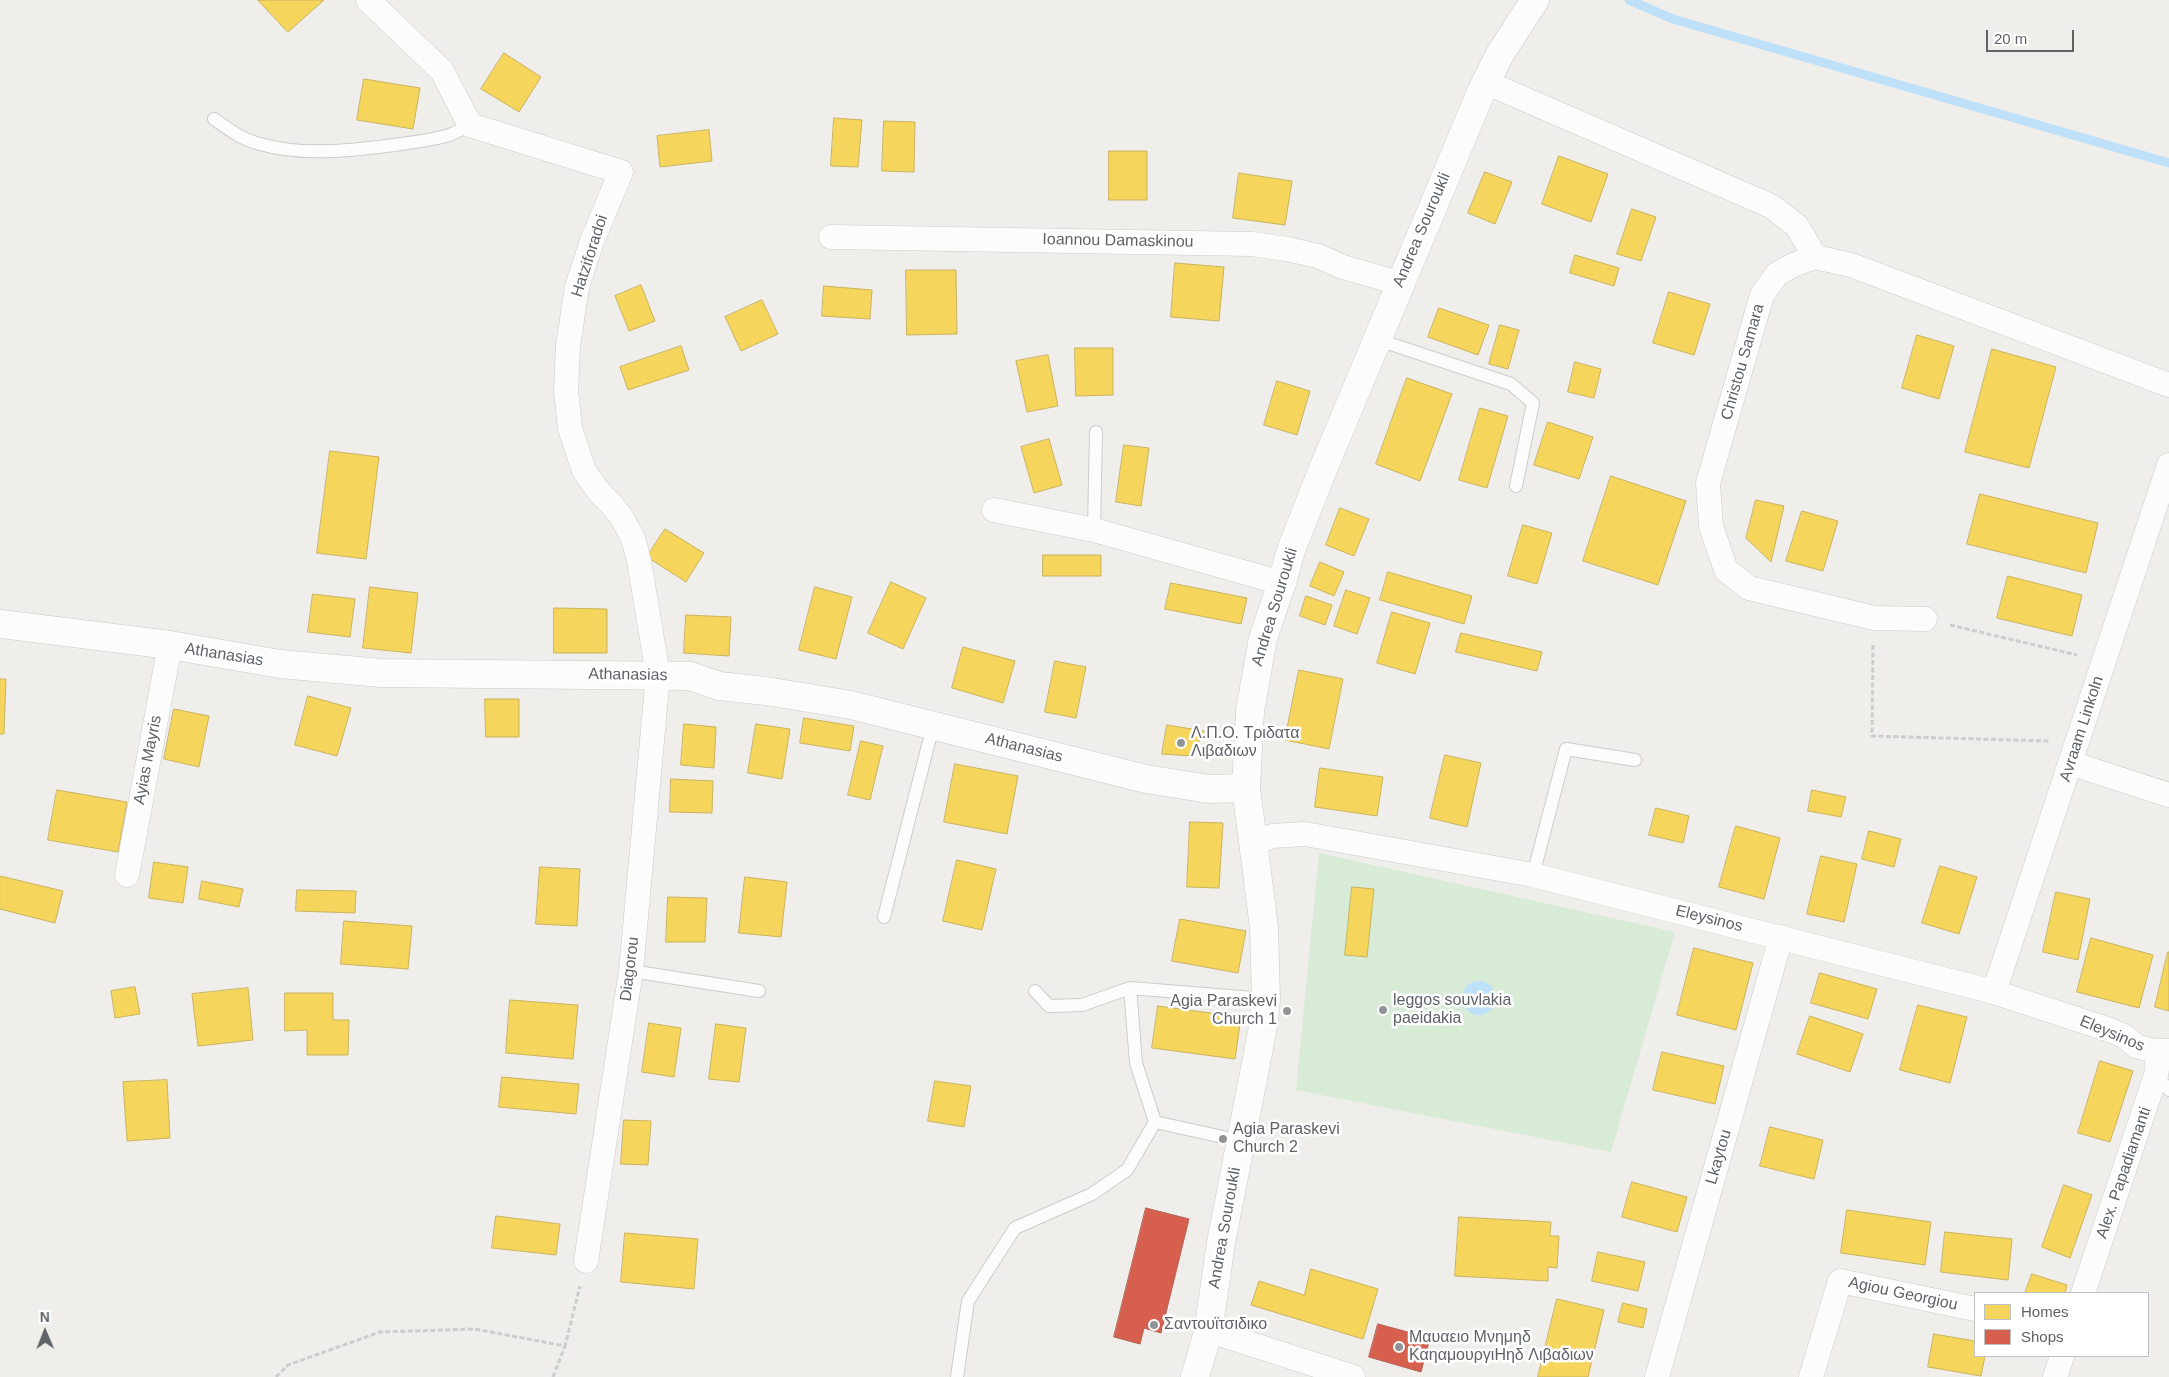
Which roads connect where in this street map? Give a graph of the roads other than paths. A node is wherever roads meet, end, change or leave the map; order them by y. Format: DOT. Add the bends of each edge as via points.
graph roads {
  1 [pos="368,0"];
  2 [pos="1535,0"];
  3 [pos="1486,82"];
  4 [pos="214,119"];
  5 [pos="470,125"];
  6 [pos="831,237"];
  7 [pos="1815,257"];
  8 [pos="1399,283"];
  9 [pos="1376,339"];
  10 [pos="2169,385"];
  11 [pos="1096,432"];
  12 [pos="2169,465"];
  13 [pos="1516,486"];
  14 [pos="994,510"];
  15 [pos="1094,530"];
  16 [pos="1282,583"];
  17 [pos="1925,619"];
  18 [pos="0,624"];
  19 [pos="170,645"];
  20 [pos="658,675"];
  21 [pos="933,726"];
  22 [pos="2074,753"];
  23 [pos="1635,760"];
  24 [pos="1246,788"];
  25 [pos="2169,795"];
  26 [pos="1254,843"];
  27 [pos="127,874"];
  28 [pos="1533,875"];
  29 [pos="884,916"];
  30 [pos="1781,937"];
  31 [pos="631,971"];
  32 [pos="1130,988"];
  33 [pos="1035,991"];
  34 [pos="759,992"];
  35 [pos="1994,992"];
  36 [pos="1266,999"];
  37 [pos="2162,1051"];
  38 [pos="2163,1082"];
  39 [pos="1155,1122"];
  40 [pos="1240,1141"];
  41 [pos="586,1261"];
  42 [pos="2083,1292"];
  43 [pos="1974,1309"];
  44 [pos="1208,1332"];
  45 [pos="2062,1357"];
  46 [pos="956,1377"];
  47 [pos="1195,1377"];
  48 [pos="1353,1377"];
  49 [pos="1657,1377"];
  50 [pos="1811,1377"];
  51 [pos="2055,1377"];
  1 -- 5 [label="street" via="442,70"];
  2 -- 3 [label="main road, Andrea Souroukli"];
  3 -- 7 [label="street" via="1772,206 1797,226"];
  3 -- 8 [label="main road, Andrea Souroukli"];
  4 -- 5 [label="lane" via="258,144 285,150 315,151 426,140 447,136"];
  5 -- 20 [label="street, Hatziforadoi" via="621,172 577,287 568,346 566,391 570,428 584,471 617,511 632,538 639,561"];
  6 -- 8 [label="street, Ioannou Damaskinou" via="1252,244 1318,256 1343,267"];
  7 -- 10 [label="street" via="1851,265"];
  7 -- 17 [label="street, Christou Samara" via="1777,274 1762,295 1708,483 1711,526 1726,570 1749,588 1874,618"];
  8 -- 9 [label="main road, Andrea Souroukli"];
  9 -- 13 [label="lane" via="1511,384 1533,403"];
  9 -- 16 [label="main road, Andrea Souroukli" via="1291,550"];
  11 -- 15 [label="lane"];
  12 -- 22 [label="street, Avraam Linkoln"];
  14 -- 15 [label="street"];
  15 -- 16 [label="street"];
  16 -- 24 [label="main road, Andrea Souroukli" via="1262,638 1255,675"];
  18 -- 19 [label="main road, Athanasias"];
  19 -- 20 [label="main road, Athanasias" via="280,664 381,673"];
  19 -- 27 [label="street, Ayias Mayris"];
  20 -- 21 [label="main road, Athanasias" via="690,676 719,686 819,699"];
  20 -- 31 [label="street, Diagorou"];
  21 -- 24 [label="main road, Athanasias" via="1146,779 1209,789"];
  21 -- 29 [label="lane"];
  22 -- 25 [label="street"];
  22 -- 35 [label="street, Avraam Linkoln"];
  23 -- 28 [label="lane" via="1566,748"];
  24 -- 26 [label="main road, Andrea Souroukli"];
  26 -- 28 [label="street, Eleysinos" via="1272,836 1305,834"];
  26 -- 36 [label="main road, Andrea Souroukli" via="1264,927"];
  28 -- 30 [label="street, Eleysinos"];
  30 -- 35 [label="street, Eleysinos"];
  30 -- 49 [label="street, Lkaytou"];
  31 -- 34 [label="lane"];
  31 -- 41 [label="street, Diagorou"];
  32 -- 33 [label="lane" via="1082,1005 1049,1006"];
  32 -- 36 [label="lane"];
  32 -- 39 [label="lane" via="1136,1063"];
  35 -- 37 [label="street, Eleysinos" via="2110,1030 2136,1046"];
  36 -- 40 [label="main road, Andrea Souroukli"];
  37 -- 38 [label="street, Alex. Papadiamanti" via="2158,1063"];
  38 -- 42 [label="street, Alex. Papadiamanti"];
  39 -- 40 [label="lane"];
  39 -- 46 [label="lane" via="1127,1170 1092,1194 1015,1228 968,1300"];
  40 -- 44 [label="main road, Andrea Souroukli"];
  43 -- 50 [label="street, Agiou Georgiou" via="1840,1281"];
  44 -- 47 [label="main road, Andrea Souroukli"];
  44 -- 48 [label="street"];
  45 -- 51 [label="street"];
}
